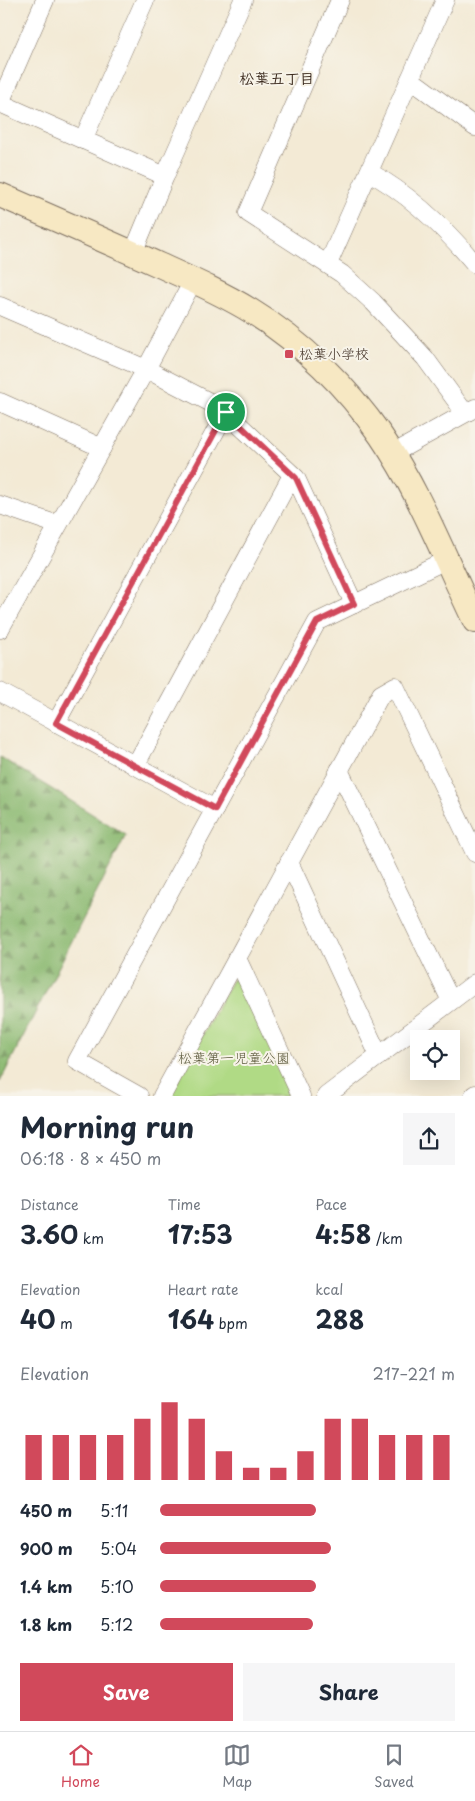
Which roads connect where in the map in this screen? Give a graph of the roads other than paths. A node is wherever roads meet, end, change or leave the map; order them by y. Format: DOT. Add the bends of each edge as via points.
graph roads {
  1 [pos="45,0"];
  2 [pos="145,0"];
  3 [pos="243,0"];
  4 [pos="340,0"];
  5 [pos="445,0"];
  6 [pos="410,79"];
  7 [pos="0,103"];
  8 [pos="475,128"];
  9 [pos="83,140"];
  10 [pos="369,172"];
  11 [pos="165,176"];
  12 [pos="0,195"];
  13 [pos="132,253"];
  14 [pos="328,264"];
  15 [pos="475,264"];
  16 [pos="193,281"];
  17 [pos="0,306"];
  18 [pos="146,369"];
  19 [pos="0,402"];
  20 [pos="470,410"];
  21 [pos="226,412"];
  22 [pos="102,448"];
  23 [pos="392,454"];
  24 [pos="292,475"];
  25 [pos="0,505"];
  26 [pos="58,525"];
  27 [pos="446,560"];
  28 [pos="7,601"];
  29 [pos="354,604"];
  30 [pos="475,621"];
  31 [pos="0,629"];
  32 [pos="0,692"];
  33 [pos="56,723"];
  34 [pos="135,766"];
  35 [pos="339,770"];
  36 [pos="215,809"];
  37 [pos="475,853"];
  38 [pos="289,862"];
  39 [pos="237,958"];
  40 [pos="475,983"];
  41 [pos="452,1000"];
  42 [pos="379,1056"];
  43 [pos="139,1096"];
  44 [pos="162,1096"];
  45 [pos="301,1096"];
  46 [pos="326,1096"];
  1 -- 7 [label="street"];
  2 -- 9 [label="street"];
  3 -- 11 [label="street"];
  4 -- 14 [label="street" via="248,212"];
  5 -- 6 [label="street"];
  6 -- 8 [label="street"];
  6 -- 10 [label="street"];
  7 -- 9 [label="street"];
  9 -- 11 [label="street"];
  10 -- 14 [label="street"];
  10 -- 15 [label="street" via="388,182 433,219"];
  11 -- 13 [label="street"];
  12 -- 13 [label="street"];
  13 -- 16 [label="street"];
  14 -- 20 [label="street" via="373,302"];
  16 -- 18 [label="street"];
  16 -- 23 [label="street" via="251,311 322,367 355,403"];
  17 -- 18 [label="street"];
  18 -- 21 [label="street"];
  18 -- 22 [label="street"];
  19 -- 22 [label="street"];
  20 -- 23 [label="street"];
  21 -- 24 [label="street"];
  21 -- 33 [label="street"];
  22 -- 26 [label="street"];
  23 -- 27 [label="street"];
  24 -- 29 [label="street"];
  24 -- 34 [label="street"];
  25 -- 26 [label="street"];
  26 -- 28 [label="street"];
  27 -- 29 [label="street"];
  27 -- 30 [label="street"];
  28 -- 31 [label="street"];
  29 -- 36 [label="street" via="317,622"];
  32 -- 33 [label="street"];
  33 -- 34 [label="street"];
  34 -- 36 [label="street"];
  35 -- 37 [label="street" via="381,694 395,686"];
  35 -- 38 [label="street"];
  35 -- 41 [label="street"];
  36 -- 43 [label="street" via="77,1061"];
  38 -- 39 [label="street"];
  38 -- 42 [label="street"];
  39 -- 44 [label="street"];
  39 -- 45 [label="street"];
  40 -- 41 [label="street"];
  41 -- 42 [label="street"];
  42 -- 46 [label="street"];
}
